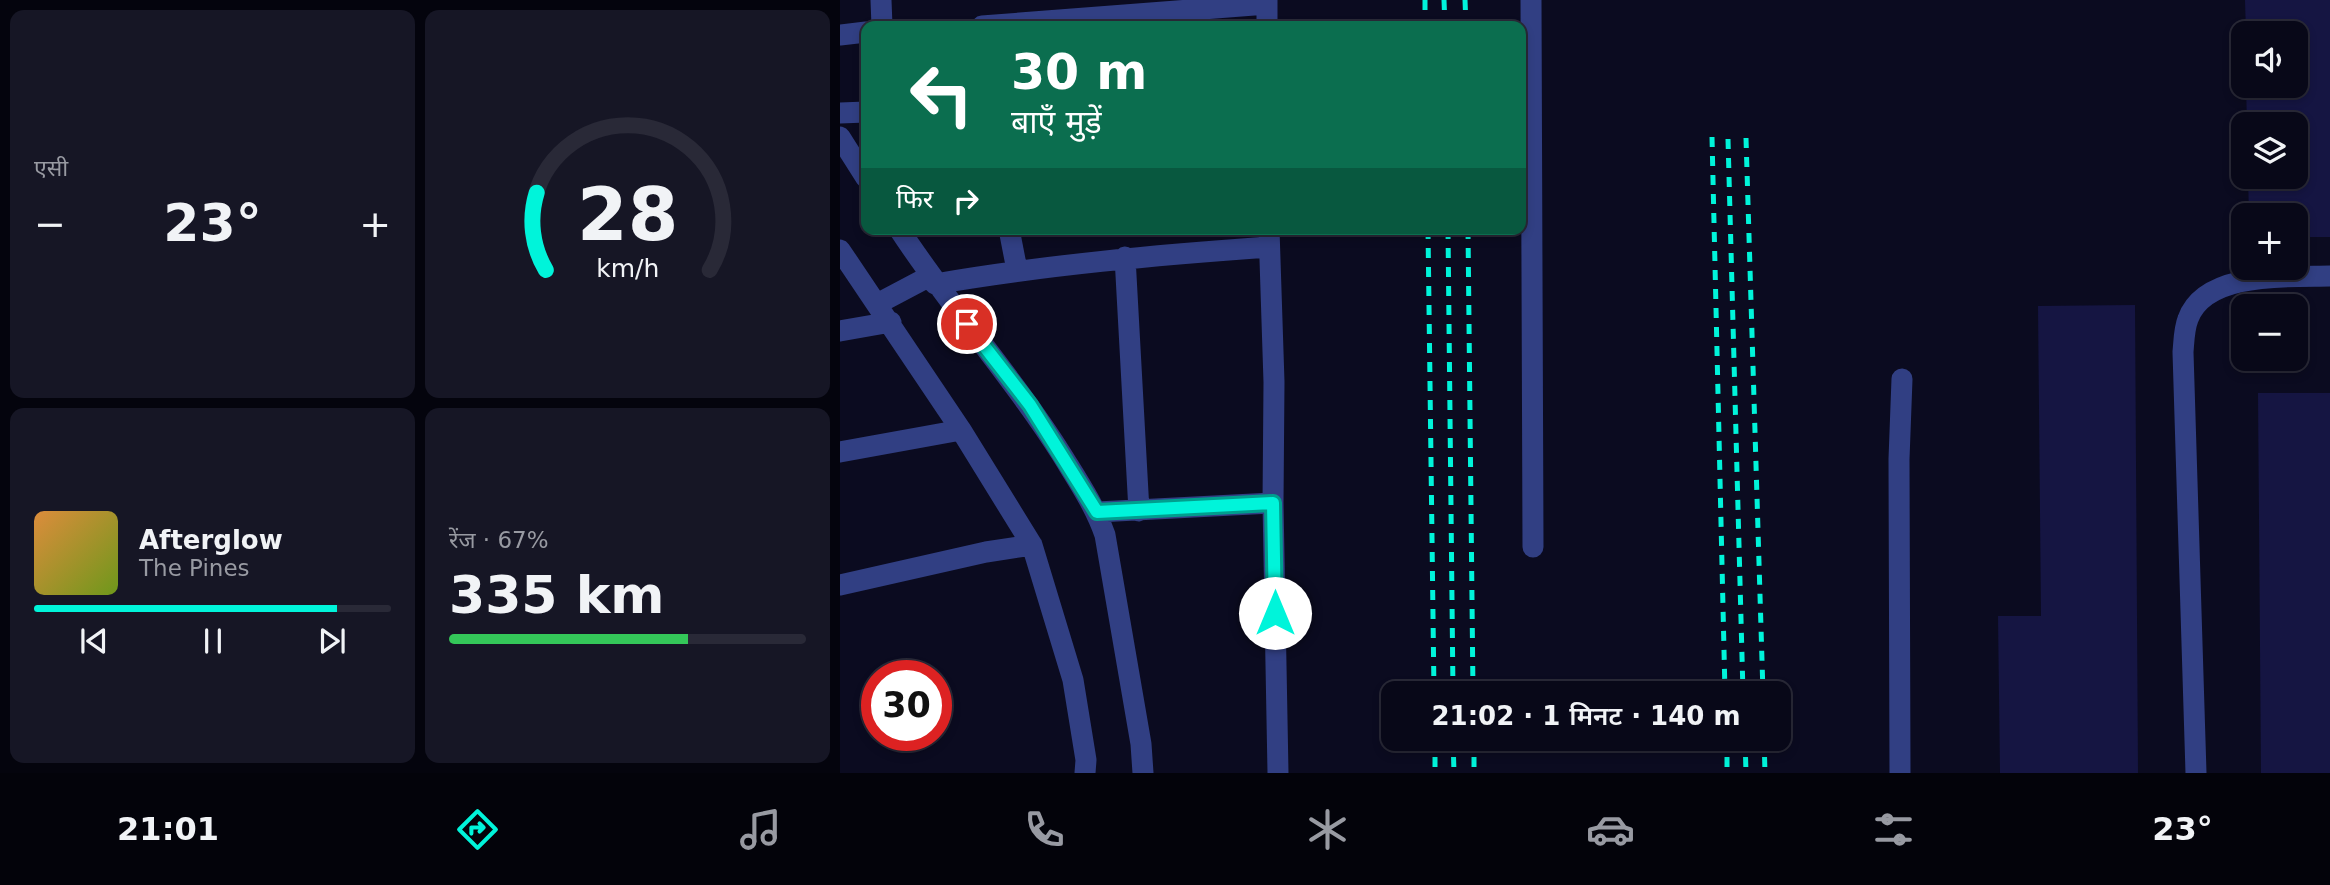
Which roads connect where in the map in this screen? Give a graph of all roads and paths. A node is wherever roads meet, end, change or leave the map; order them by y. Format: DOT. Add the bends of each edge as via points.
graph roads {
  1 [pos="881,0"];
  2 [pos="1531,0"];
  3 [pos="1267,2"];
  4 [pos="1137,7"];
  5 [pos="1048,10"];
  6 [pos="883,21"];
  7 [pos="1012,21"];
  8 [pos="1267,21"];
  9 [pos="861,33"];
  10 [pos="840,35"];
  11 [pos="861,112"];
  12 [pos="840,113"];
  13 [pos="840,137"];
  14 [pos="861,170"];
  15 [pos="902,235"];
  16 [pos="1010,235"];
  17 [pos="1269,238"];
  18 [pos="840,250"];
  19 [pos="1125,257"];
  20 [pos="1017,270"];
  21 [pos="2330,276"];
  22 [pos="926,282"];
  23 [pos="884,300"];
  24 [pos="891,322"];
  25 [pos="840,331"];
  26 [pos="1902,379"];
  27 [pos="961,430"];
  28 [pos="840,452"];
  29 [pos="1273,503"];
  30 [pos="1139,511"];
  31 [pos="1097,512"];
  32 [pos="1031,545"];
  33 [pos="1533,547"];
  34 [pos="840,585"];
  35 [pos="1086,773"];
  36 [pos="1143,773"];
  37 [pos="1278,773"];
  38 [pos="1900,773"];
  39 [pos="2196,773"];
  1 -- 6 [label="street"];
  2 -- 33 [label="street"];
  3 -- 4 [label="street"];
  3 -- 8 [label="street"];
  4 -- 5 [label="street"];
  5 -- 7 [label="street"];
  9 -- 10 [label="street"];
  11 -- 12 [label="street"];
  13 -- 14 [label="street"];
  15 -- 22 [label="street"];
  16 -- 20 [label="street"];
  17 -- 19 [label="street"];
  17 -- 29 [label="street"];
  18 -- 23 [label="street"];
  19 -- 20 [label="street"];
  19 -- 30 [label="street"];
  20 -- 22 [label="street"];
  21 -- 39 [label="street" via="2246,279 2205,296 2188,318 2183,352"];
  22 -- 23 [label="street"];
  22 -- 31 [label="street" via="1030,405"];
  23 -- 24 [label="street"];
  24 -- 25 [label="street"];
  24 -- 27 [label="street"];
  26 -- 38 [label="street"];
  27 -- 28 [label="street"];
  27 -- 32 [label="street"];
  29 -- 30 [label="street"];
  29 -- 37 [label="street"];
  30 -- 31 [label="street"];
  31 -- 36 [label="street" via="1105,535"];
  32 -- 34 [label="street"];
  32 -- 35 [label="street" via="1073,680"];
}
